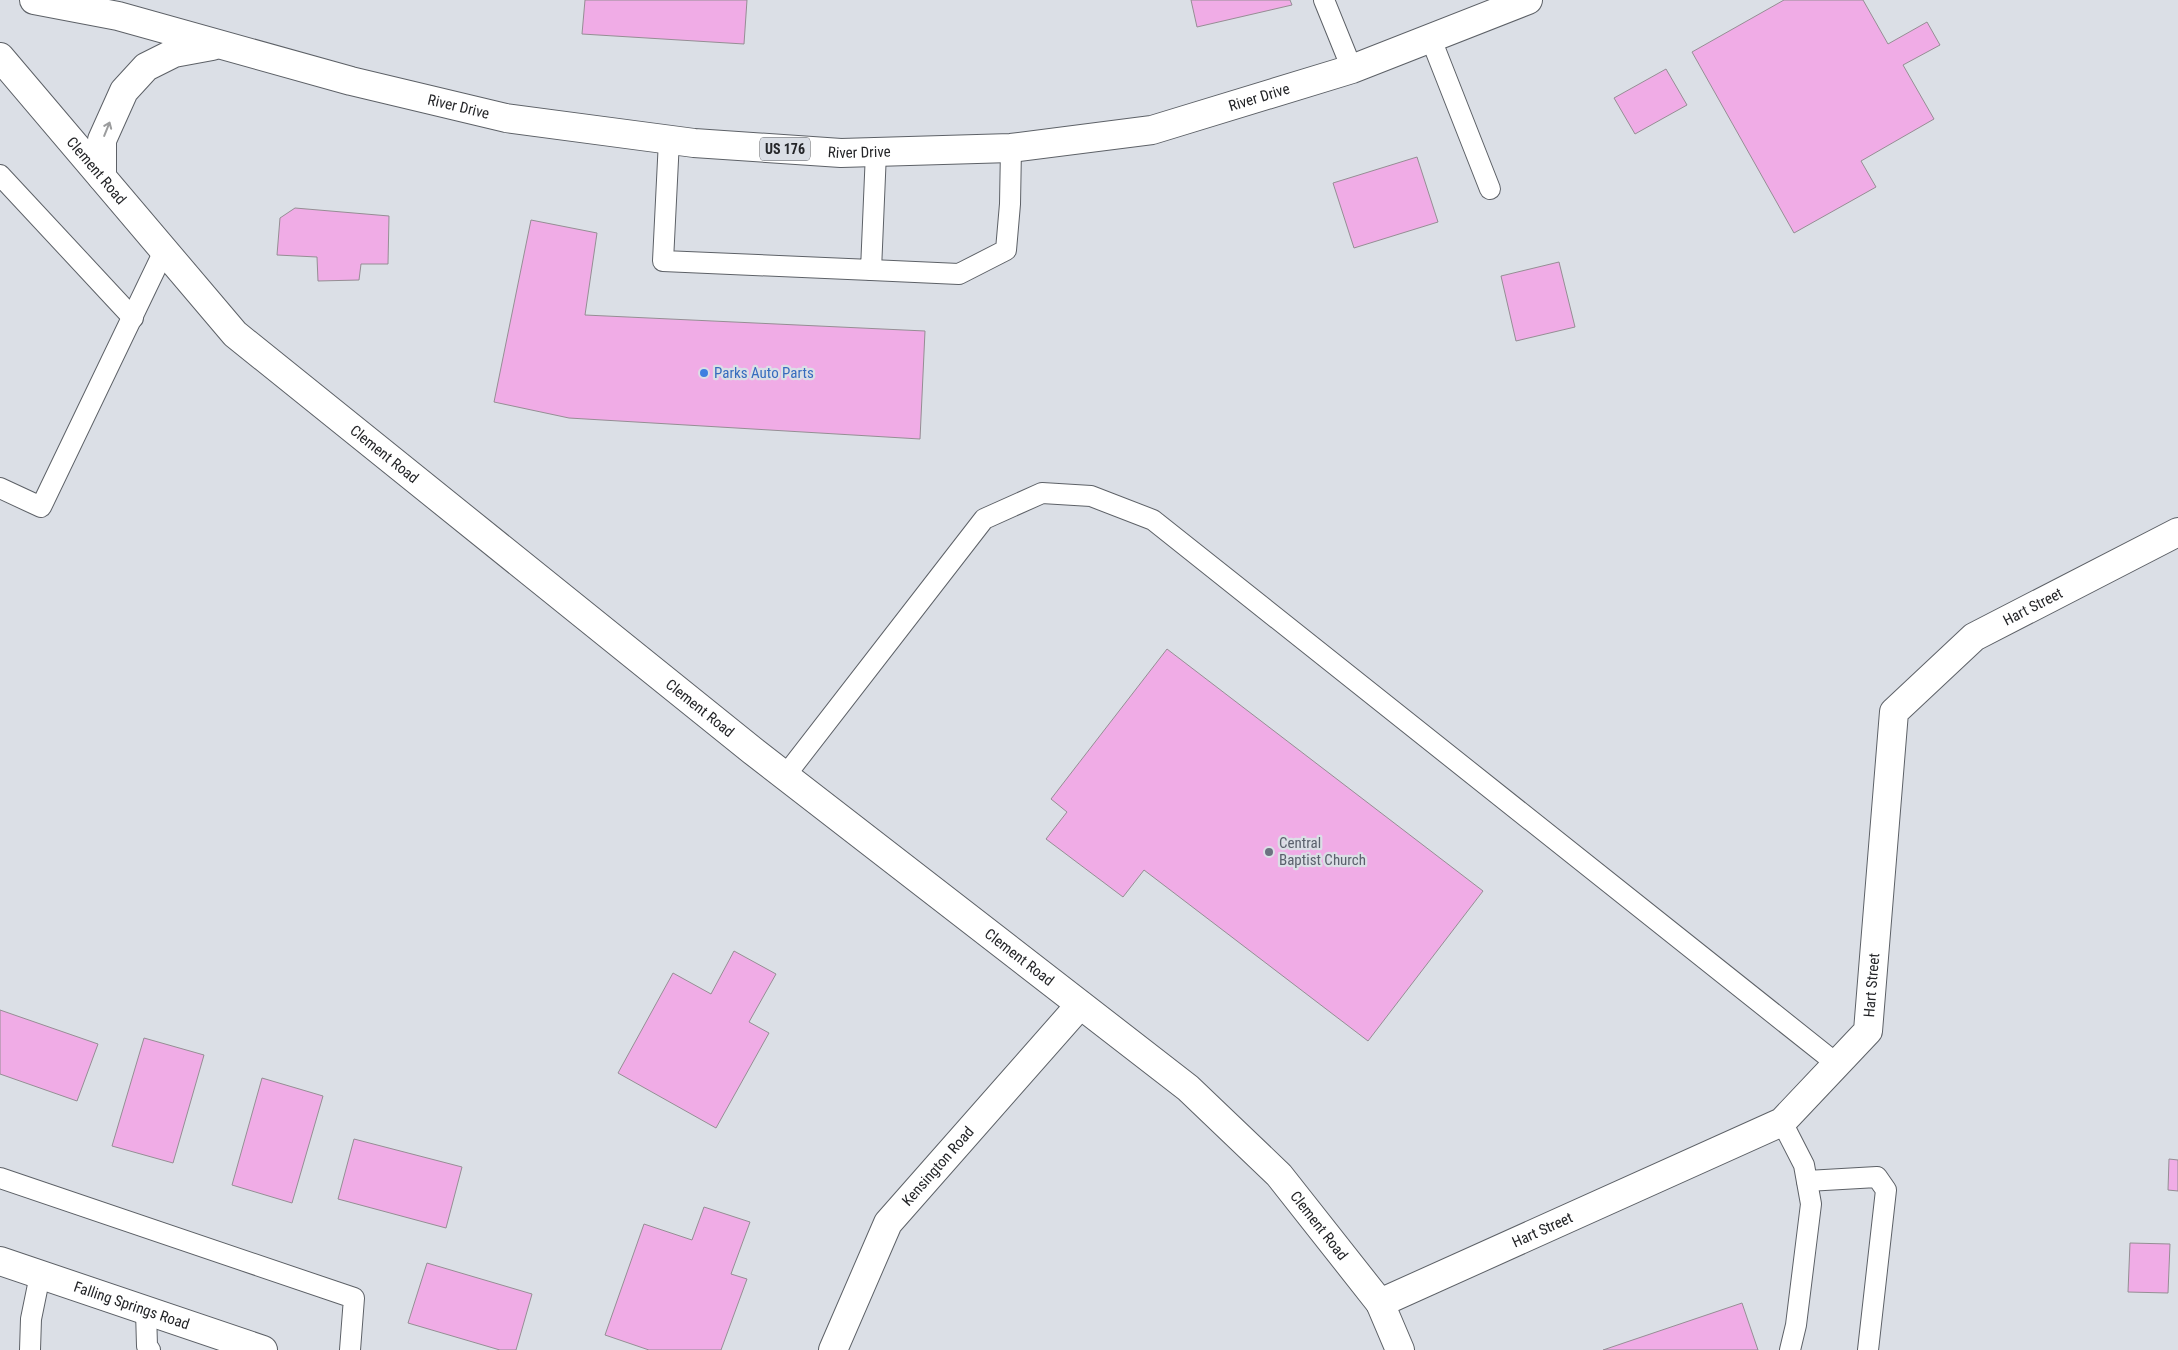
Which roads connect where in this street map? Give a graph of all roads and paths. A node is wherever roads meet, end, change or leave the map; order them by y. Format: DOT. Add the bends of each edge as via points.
graph roads {
  1 [pos="34,0"];
  2 [pos="1324,0"];
  3 [pos="1528,0"];
  4 [pos="1431,39"];
  5 [pos="221,45"];
  6 [pos="0,58"];
  7 [pos="1352,69"];
  8 [pos="669,140"];
  9 [pos="1012,148"];
  10 [pos="876,152"];
  11 [pos="0,175"];
  12 [pos="102,177"];
  13 [pos="1490,189"];
  14 [pos="164,251"];
  15 [pos="871,270"];
  16 [pos="133,318"];
  17 [pos="0,488"];
  18 [pos="2178,532"];
  19 [pos="784,776"];
  20 [pos="1080,1005"];
  21 [pos="1837,1064"];
  22 [pos="1782,1122"];
  23 [pos="0,1178"];
  24 [pos="1808,1181"];
  25 [pos="0,1261"];
  26 [pos="40,1275"];
  27 [pos="1380,1303"];
  28 [pos="146,1310"];
  29 [pos="30,1350"];
  30 [pos="150,1350"];
  31 [pos="262,1350"];
  32 [pos="350,1350"];
  33 [pos="833,1350"];
  34 [pos="1400,1350"];
  35 [pos="1790,1350"];
  36 [pos="1868,1350"];
  1 -- 5 [label="street, River Drive / US 176" via="118,16"];
  2 -- 7 [label="lane"];
  3 -- 4 [label="street, River Drive / US 176"];
  4 -- 7 [label="street, River Drive / US 176"];
  4 -- 13 [label="lane"];
  5 -- 8 [label="street, River Drive / US 176" via="351,81 506,118"];
  12 -- 5 [label="street, one-way" via="102,140 129,85 146,67 174,53"];
  6 -- 12 [label="street, Clement Road"];
  7 -- 9 [label="street, River Drive / US 176" via="1152,130"];
  8 -- 10 [label="street, River Drive / US 176" via="841,153"];
  8 -- 15 [label="lane" via="663,261"];
  9 -- 10 [label="street, River Drive / US 176"];
  9 -- 15 [label="lane" via="1006,250 959,274"];
  10 -- 15 [label="lane"];
  11 -- 16 [label="lane"];
  12 -- 14 [label="street, Clement Road"];
  14 -- 16 [label="lane"];
  14 -- 19 [label="street, Clement Road" via="235,334"];
  16 -- 17 [label="lane" via="41,507"];
  18 -- 21 [label="street, Hart Street" via="1974,637 1894,712 1868,1032"];
  19 -- 20 [label="street, Clement Road"];
  19 -- 21 [label="lane" via="984,519 1042,492 1091,496 1153,520"];
  20 -- 27 [label="street, Clement Road" via="1188,1088 1280,1175"];
  20 -- 33 [label="street, Kensington Road" via="888,1223"];
  21 -- 22 [label="street, Hart Street"];
  22 -- 24 [label="lane" via="1804,1165"];
  22 -- 27 [label="street, Hart Street"];
  23 -- 32 [label="lane" via="354,1298"];
  24 -- 35 [label="lane" via="1811,1204"];
  24 -- 36 [label="lane" via="1877,1178 1886,1190"];
  25 -- 26 [label="street, Falling Springs Road"];
  26 -- 28 [label="street, Falling Springs Road"];
  26 -- 29 [label="lane" via="31,1319"];
  27 -- 34 [label="street, Clement Road"];
  28 -- 30 [label="lane"];
  28 -- 31 [label="street, Falling Springs Road"];
}
